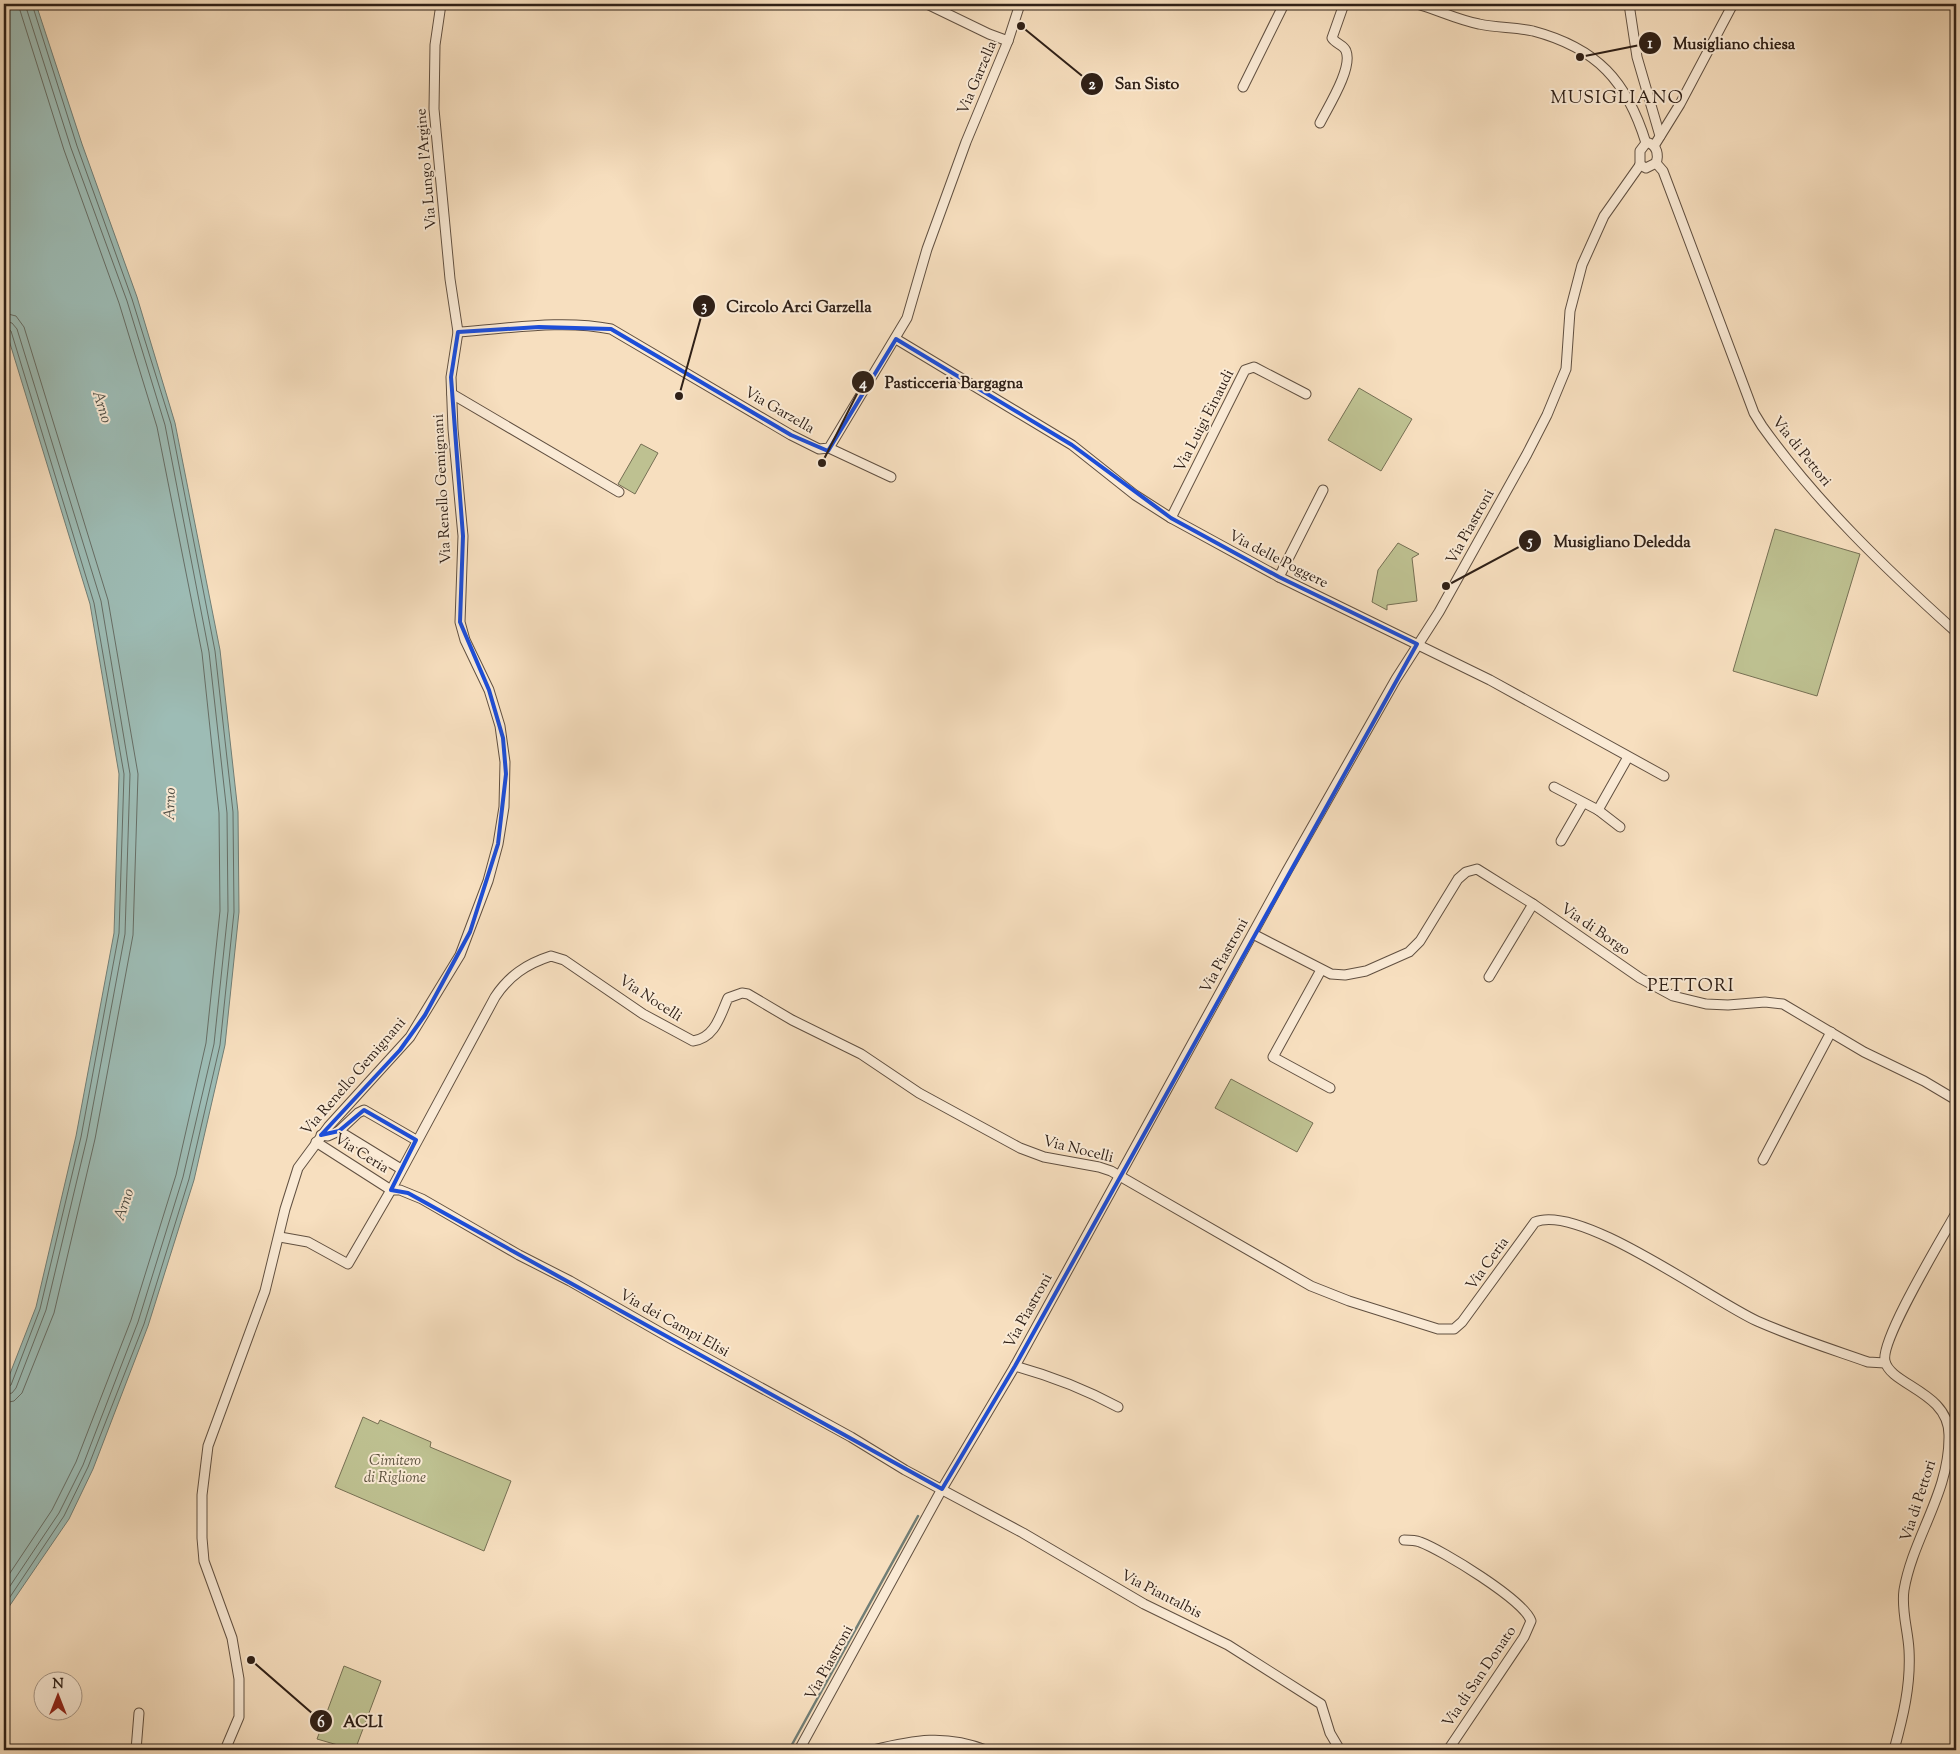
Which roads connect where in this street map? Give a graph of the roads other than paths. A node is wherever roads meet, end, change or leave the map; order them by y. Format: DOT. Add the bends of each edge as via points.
graph roads {
  1 [pos="441,4"];
  2 [pos="927,4"];
  3 [pos="1020,4"];
  4 [pos="1284,4"];
  5 [pos="1344,4"];
  6 [pos="1417,4"];
  7 [pos="1629,4"];
  8 [pos="1733,4"];
  9 [pos="1008,41"];
  10 [pos="1243,87"];
  11 [pos="1320,123"];
  12 [pos="1660,136"];
  13 [pos="1650,144"];
  14 [pos="1656,163"];
  15 [pos="1640,165"];
  16 [pos="458,332"];
  17 [pos="896,338"];
  18 [pos="452,394"];
  19 [pos="1306,394"];
  20 [pos="829,448"];
  21 [pos="891,477"];
  22 [pos="1323,490"];
  23 [pos="618,492"];
  24 [pos="1171,518"];
  25 [pos="1278,577"];
  26 [pos="1956,632"];
  27 [pos="1417,644"];
  28 [pos="1628,757"];
  29 [pos="1664,776"];
  30 [pos="1554,787"];
  31 [pos="1583,803"];
  32 [pos="1598,810"];
  33 [pos="1620,828"];
  34 [pos="1561,841"];
  35 [pos="1533,904"];
  36 [pos="1253,934"];
  37 [pos="1321,970"];
  38 [pos="1488,977"];
  39 [pos="1831,1032"];
  40 [pos="1330,1088"];
  41 [pos="1956,1100"];
  42 [pos="339,1131"];
  43 [pos="318,1139"];
  44 [pos="416,1140"];
  45 [pos="1763,1160"];
  46 [pos="400,1169"];
  47 [pos="1120,1175"];
  48 [pos="391,1190"];
  49 [pos="1956,1213"];
  50 [pos="280,1237"];
  51 [pos="1885,1363"];
  52 [pos="1015,1366"];
  53 [pos="1118,1407"];
  54 [pos="942,1489"];
  55 [pos="1404,1540"];
  56 [pos="139,1713"];
  57 [pos="136,1750"];
  58 [pos="225,1750"];
  59 [pos="798,1750"];
  60 [pos="873,1750"];
  61 [pos="986,1750"];
  62 [pos="1340,1750"];
  63 [pos="1448,1750"];
  64 [pos="1894,1750"];
  1 -- 16 [label="street, Via Lungo l'Argine" via="435,46 434,109"];
  2 -- 9 [label="street"];
  3 -- 9 [label="street, Via Garzella"];
  4 -- 10 [label="street"];
  5 -- 11 [label="street" via="1332,38 1347,53 1346,68"];
  6 -- 13 [label="street" via="1479,24 1547,36 1593,58 1610,71 1630,100"];
  7 -- 12 [label="street" via="1637,57"];
  8 -- 12 [label="street"];
  9 -- 17 [label="street, Via Garzella" via="927,249 908,318"];
  12 -- 13 [label="street"];
  13 -- 14 [label="street" via="1658,156"];
  13 -- 15 [label="street" via="1640,151"];
  14 -- 15 [label="street" via="1646,168"];
  14 -- 26 [label="street, Via di Pettori" via="1663,171 1754,413 1762,426 1884,567"];
  15 -- 27 [label="street, Via Piastroni" via="1604,216 1582,265 1570,311 1566,369 1547,415 1464,567"];
  16 -- 18 [label="street, Via Renello Gemignani" via="452,365"];
  16 -- 20 [label="street, Via Garzella" via="585,326 611,329 791,435 819,449"];
  17 -- 20 [label="street, Via Garzella"];
  17 -- 24 [label="street, Via delle Poggere" via="1072,445 1135,495"];
  18 -- 23 [label="street"];
  18 -- 43 [label="street, Via Renello Gemignani" via="463,536 460,622 497,715 505,762 504,807 498,844 470,932 425,1015 400,1050"];
  19 -- 24 [label="street, Via Luigi Einaudi" via="1254,366 1246,370"];
  20 -- 21 [label="street"];
  22 -- 25 [label="street"];
  24 -- 25 [label="street, Via delle Poggere"];
  25 -- 27 [label="street, Via delle Poggere"];
  27 -- 28 [label="street, Via delle Poggere"];
  27 -- 36 [label="street, Via Piastroni"];
  28 -- 29 [label="street, Via delle Poggere"];
  28 -- 32 [label="street"];
  30 -- 31 [label="street"];
  31 -- 32 [label="street"];
  31 -- 34 [label="street"];
  32 -- 33 [label="street"];
  35 -- 37 [label="street, Via di Borgo" via="1485,872 1471,870 1451,889 1409,952 1352,974 1338,975"];
  35 -- 38 [label="street"];
  35 -- 39 [label="street, Via di Borgo" via="1640,978 1673,996 1706,1004 1782,1004"];
  36 -- 37 [label="street, Via di Borgo"];
  36 -- 47 [label="street, Via Piastroni"];
  37 -- 40 [label="street" via="1273,1057"];
  39 -- 41 [label="street, Via di Borgo"];
  39 -- 45 [label="street"];
  42 -- 43 [label="street"];
  42 -- 44 [label="street" via="364,1110"];
  42 -- 46 [label="street"];
  43 -- 48 [label="street, Via Ceria"];
  43 -- 50 [label="street, Via Renello Gemignani" via="298,1168"];
  44 -- 46 [label="street, Via Nocelli"];
  44 -- 47 [label="street, Via Nocelli" via="502,988 519,971 551,956 564,960 643,1014 693,1041 707,1037 713,1030 728,998 748,994 861,1054 919,1093 1020,1148 1044,1158 1099,1167"];
  46 -- 48 [label="street, Via Nocelli"];
  47 -- 51 [label="street, Via Ceria" via="1311,1286 1438,1329 1454,1329 1462,1322 1535,1222 1555,1219 1630,1247 1718,1301 1758,1321 1868,1362"];
  47 -- 52 [label="street, Via Piastroni"];
  48 -- 50 [label="street, Via Nocelli" via="348,1264 308,1242"];
  48 -- 54 [label="street, Via dei Campi Elisi" via="422,1199"];
  49 -- 51 [label="street" via="1888,1341"];
  50 -- 58 [label="street, Via Renello Gemignani" via="266,1291 208,1446 203,1478 204,1561 233,1643 239,1679 237,1724"];
  51 -- 64 [label="street, Via di Pettori" via="1935,1404 1946,1419 1949,1431 1947,1462 1939,1493 1904,1593 1909,1650 1908,1686 1905,1712"];
  52 -- 53 [label="street" via="1088,1391"];
  52 -- 54 [label="street, Via Piastroni"];
  54 -- 59 [label="street, Via Piastroni"];
  54 -- 62 [label="street, Via Piantalbis" via="1156,1611 1228,1645 1314,1701 1324,1708 1330,1733"];
  55 -- 63 [label="street, Via di San Donato" via="1427,1545 1475,1573 1512,1599 1532,1621"];
  56 -- 57 [label="street"];
  60 -- 61 [label="street" via="942,1739"];
}
